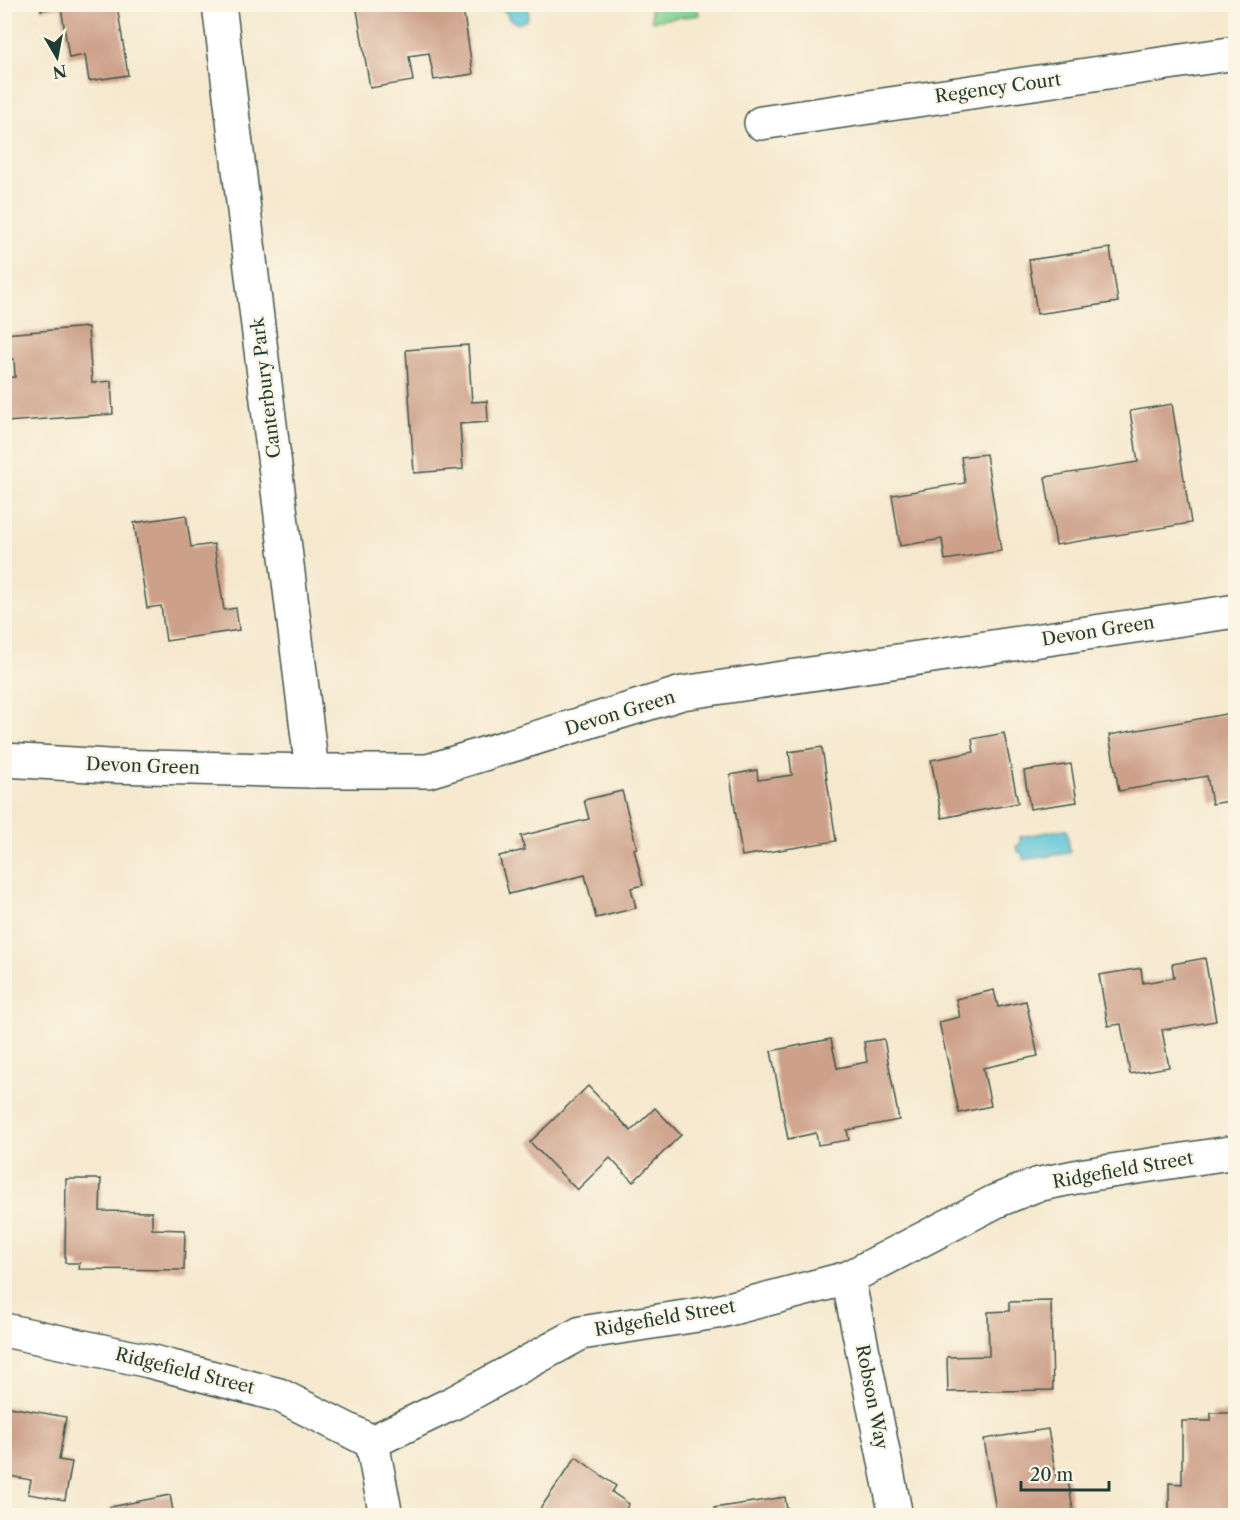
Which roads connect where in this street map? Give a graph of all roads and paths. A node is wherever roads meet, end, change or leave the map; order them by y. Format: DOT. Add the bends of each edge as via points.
graph roads {
  1 [pos="219,4"];
  2 [pos="1236,52"];
  3 [pos="761,123"];
  4 [pos="1236,611"];
  5 [pos="4,760"];
  6 [pos="312,771"];
  7 [pos="1236,1152"];
  8 [pos="848,1278"];
  9 [pos="4,1330"];
  10 [pos="372,1442"];
  11 [pos="386,1515"];
  12 [pos="896,1515"];
  1 -- 6 [label="street, Canterbury Park"];
  2 -- 3 [label="street, Regency Court"];
  4 -- 6 [label="street, Devon Green" via="682,693 428,771"];
  5 -- 6 [label="street, Devon Green"];
  7 -- 8 [label="street, Ridgefield Street" via="1036,1185 996,1201"];
  8 -- 10 [label="street, Ridgefield Street" via="717,1312 581,1333"];
  8 -- 12 [label="street, Robson Way"];
  9 -- 10 [label="street, Ridgefield Street" via="149,1360 279,1395"];
  10 -- 11 [label="street"];
}
